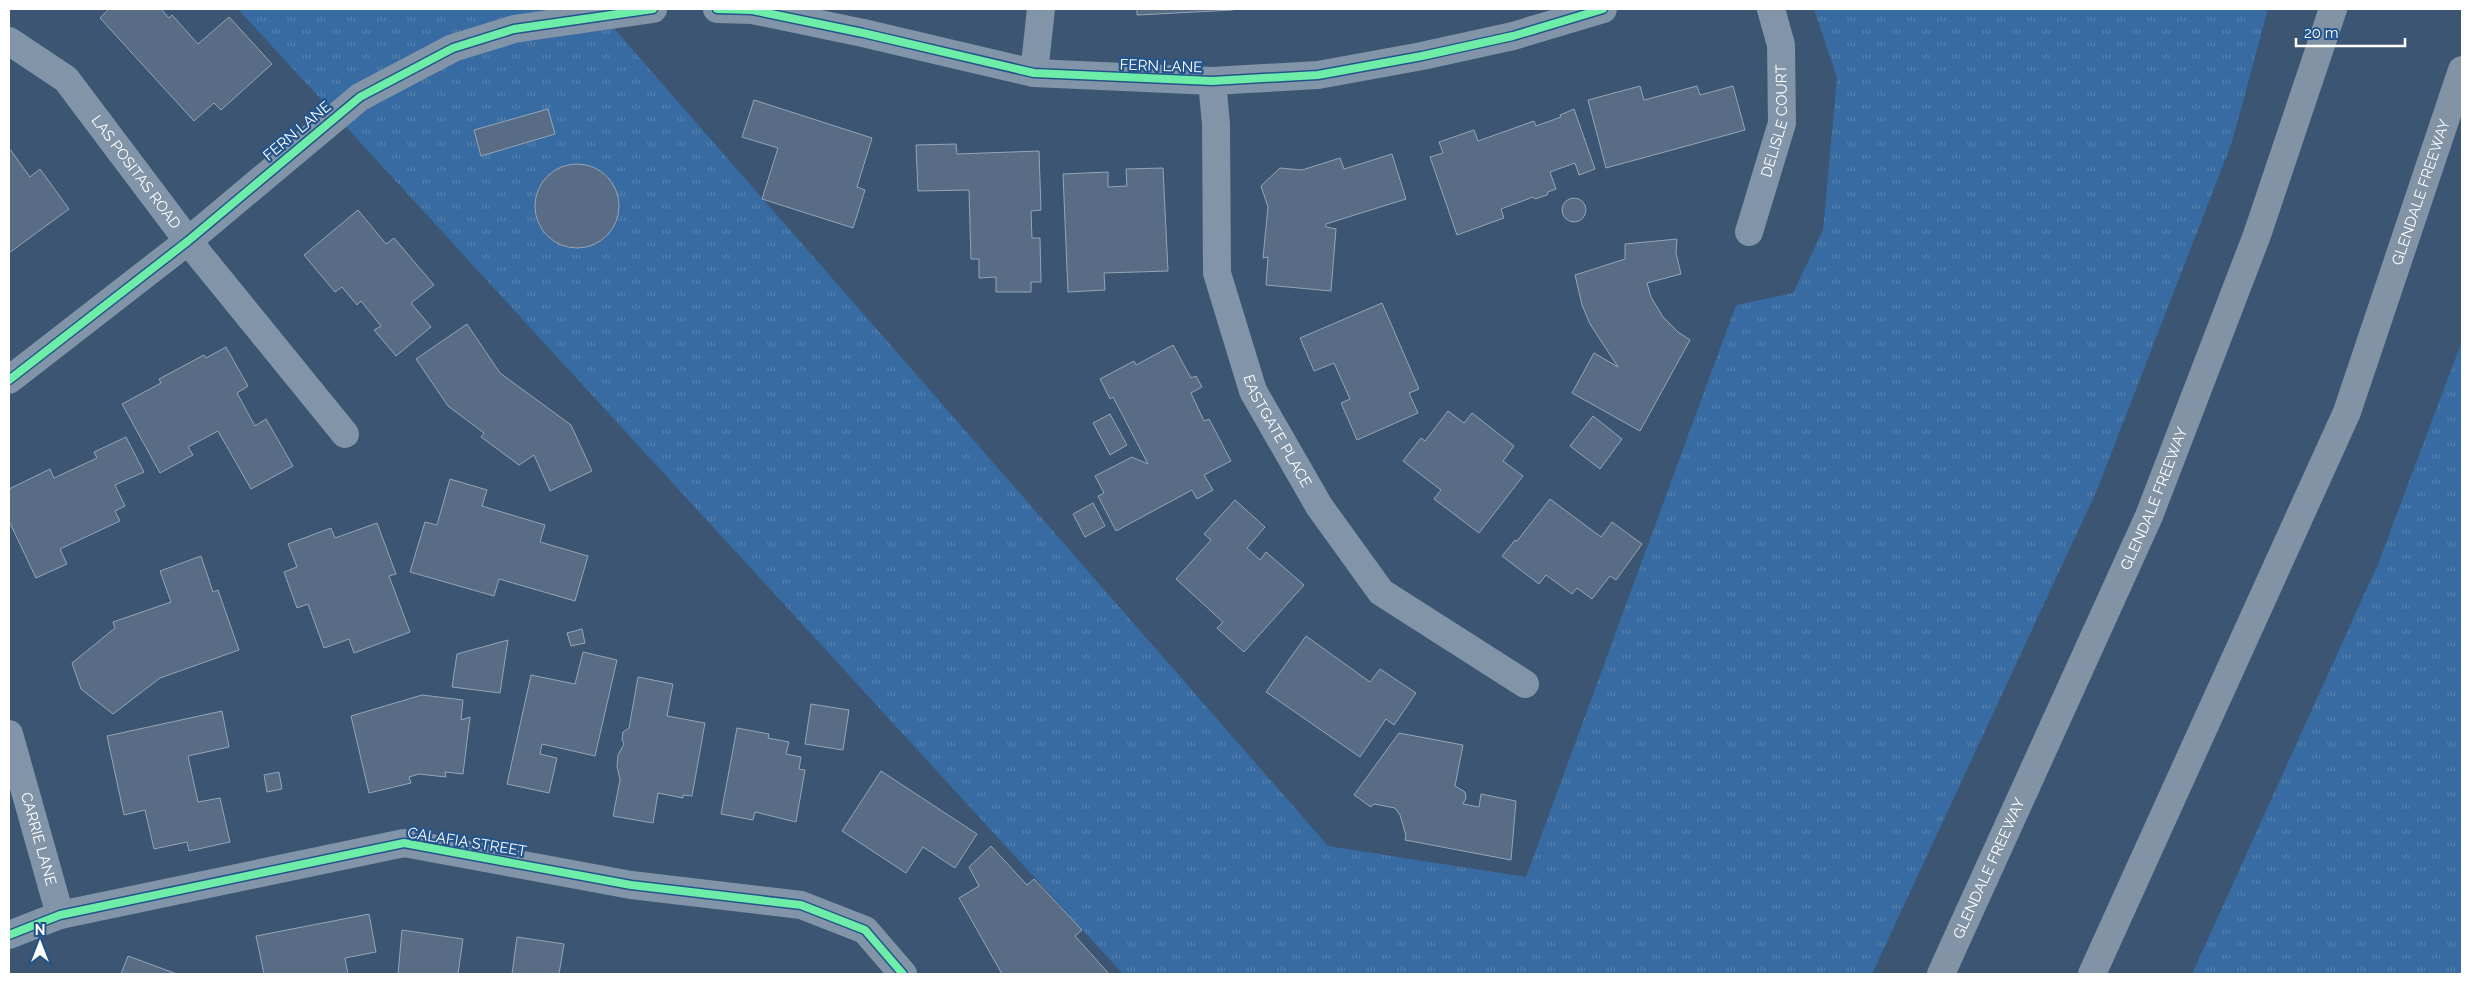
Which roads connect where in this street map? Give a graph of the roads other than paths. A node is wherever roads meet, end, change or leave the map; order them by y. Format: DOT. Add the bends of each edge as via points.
graph roads {
  1 [pos="653,9"];
  2 [pos="717,9"];
  3 [pos="1041,9"];
  4 [pos="1603,9"];
  5 [pos="1771,9"];
  6 [pos="2333,9"];
  7 [pos="9,41"];
  8 [pos="2462,70"];
  9 [pos="1034,73"];
  10 [pos="1212,82"];
  11 [pos="1750,232"];
  12 [pos="188,241"];
  13 [pos="9,380"];
  14 [pos="345,434"];
  15 [pos="1524,684"];
  16 [pos="9,734"];
  17 [pos="60,915"];
  18 [pos="9,934"];
  19 [pos="904,974"];
  20 [pos="1941,974"];
  21 [pos="2092,974"];
  1 -- 12 [label="street, FERN LANE" via="514,29 453,48 360,96"];
  2 -- 9 [label="street, FERN LANE" via="752,10"];
  3 -- 9 [label="street"];
  4 -- 10 [label="street, FERN LANE" via="1513,36 1422,56 1318,75"];
  5 -- 11 [label="street, DELISLE COURT" via="1780,45 1782,123"];
  6 -- 20 [label="highway, GLENDALE FREEWAY" via="2257,235 2149,516"];
  7 -- 12 [label="street, LAS POSITAS ROAD" via="66,79"];
  8 -- 21 [label="highway, GLENDALE FREEWAY" via="2347,412"];
  9 -- 10 [label="street, FERN LANE"];
  10 -- 15 [label="street, EASTGATE PLACE" via="1216,124 1217,272 1254,391 1319,506 1381,592"];
  12 -- 13 [label="street, FERN LANE"];
  12 -- 14 [label="street, LAS POSITAS ROAD"];
  16 -- 17 [label="street, CARRIE LANE"];
  17 -- 18 [label="street, CALAFIA STREET"];
  17 -- 19 [label="street, CALAFIA STREET" via="404,843 631,885 801,905 865,930"];
}
